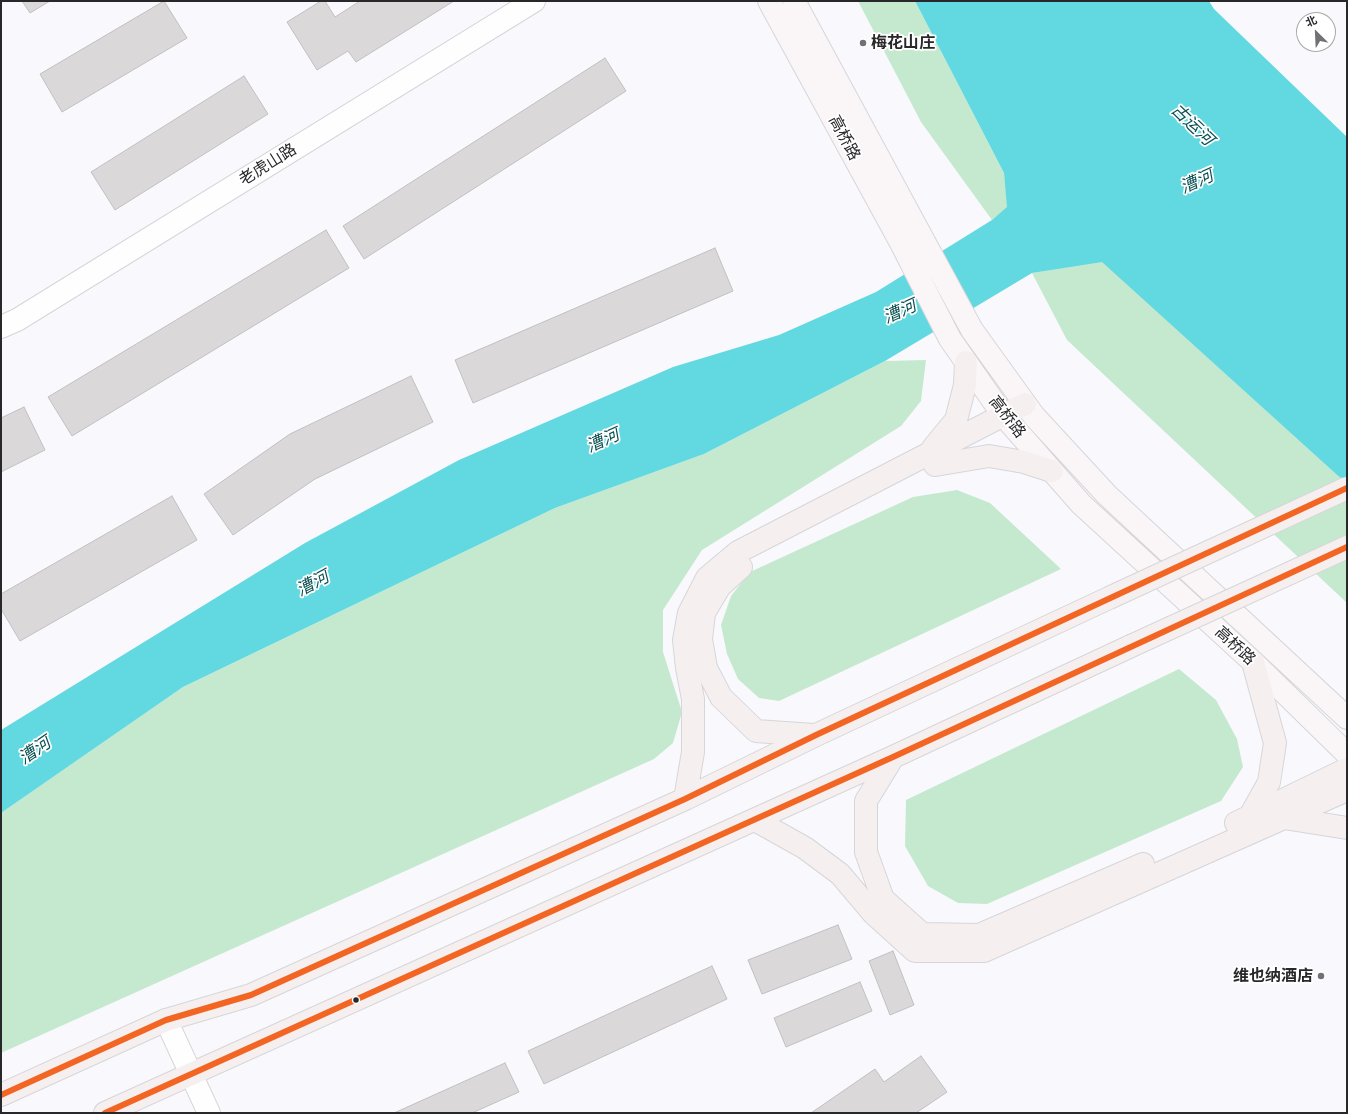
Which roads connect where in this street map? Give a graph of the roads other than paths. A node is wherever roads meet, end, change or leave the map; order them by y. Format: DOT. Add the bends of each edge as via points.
graph roads {
  1 [pos="534,1"];
  2 [pos="769,1"];
  3 [pos="794,1"];
  4 [pos="910,239"];
  5 [pos="1,327"];
  6 [pos="966,362"];
  7 [pos="1030,410"];
  8 [pos="1008,421"];
  9 [pos="931,460"];
  10 [pos="1052,471"];
  11 [pos="1347,488"];
  12 [pos="1347,547"];
  13 [pos="1253,662"];
  14 [pos="1347,718"];
  15 [pos="816,735"];
  16 [pos="1347,754"];
  17 [pos="893,757"];
  18 [pos="1347,769"];
  19 [pos="1347,790"];
  20 [pos="685,798"];
  21 [pos="1249,818"];
  22 [pos="1284,818"];
  23 [pos="755,820"];
  24 [pos="1347,828"];
  25 [pos="166,1020"];
  26 [pos="191,1074"];
  27 [pos="1,1096"];
  28 [pos="105,1113"];
  29 [pos="209,1113"];
  1 -- 5 [label="street, 老虎山路" via="17,320"];
  2 -- 4 [label="main road, 高桥路"];
  3 -- 4 [label="main road, 高桥路"];
  4 -- 6 [label="main road, 高桥路" via="950,339"];
  4 -- 7 [label="main road, 高桥路"];
  6 -- 8 [label="main road, 高桥路"];
  6 -- 9 [label="main road" via="965,385 956,420"];
  7 -- 8 [label="main road"];
  7 -- 14 [label="main road, 高桥路" via="1107,495"];
  8 -- 9 [label="main road"];
  8 -- 10 [label="main road, 高桥路"];
  9 -- 10 [label="main road" via="989,456 1024,462"];
  9 -- 15 [label="main road" via="746,563 720,586 704,614 701,639 706,668 721,697 756,731"];
  9 -- 20 [label="main road" via="738,552 706,578 688,613 684,640 693,699 694,752"];
  10 -- 13 [label="main road, 高桥路" via="1081,504"];
  11 -- 15 [label="main road, bridge"];
  12 -- 17 [label="main road, bridge"];
  13 -- 16 [label="main road, 高桥路"];
  13 -- 21 [label="main road" via="1275,743 1269,782"];
  15 -- 20 [label="main road"];
  17 -- 21 [label="main road" via="866,801 866,852 883,899 922,934 979,936"];
  17 -- 23 [label="main road"];
  18 -- 21 [label="main road"];
  19 -- 22 [label="main road"];
  20 -- 25 [label="main road" via="251,995"];
  22 -- 23 [label="main road" via="984,951 914,951 873,913 840,874 805,848"];
  22 -- 24 [label="main road"];
  23 -- 26 [label="main road"];
  25 -- 26 [label="street"];
  25 -- 27 [label="main road"];
  26 -- 28 [label="main road"];
  26 -- 29 [label="street"];
}
